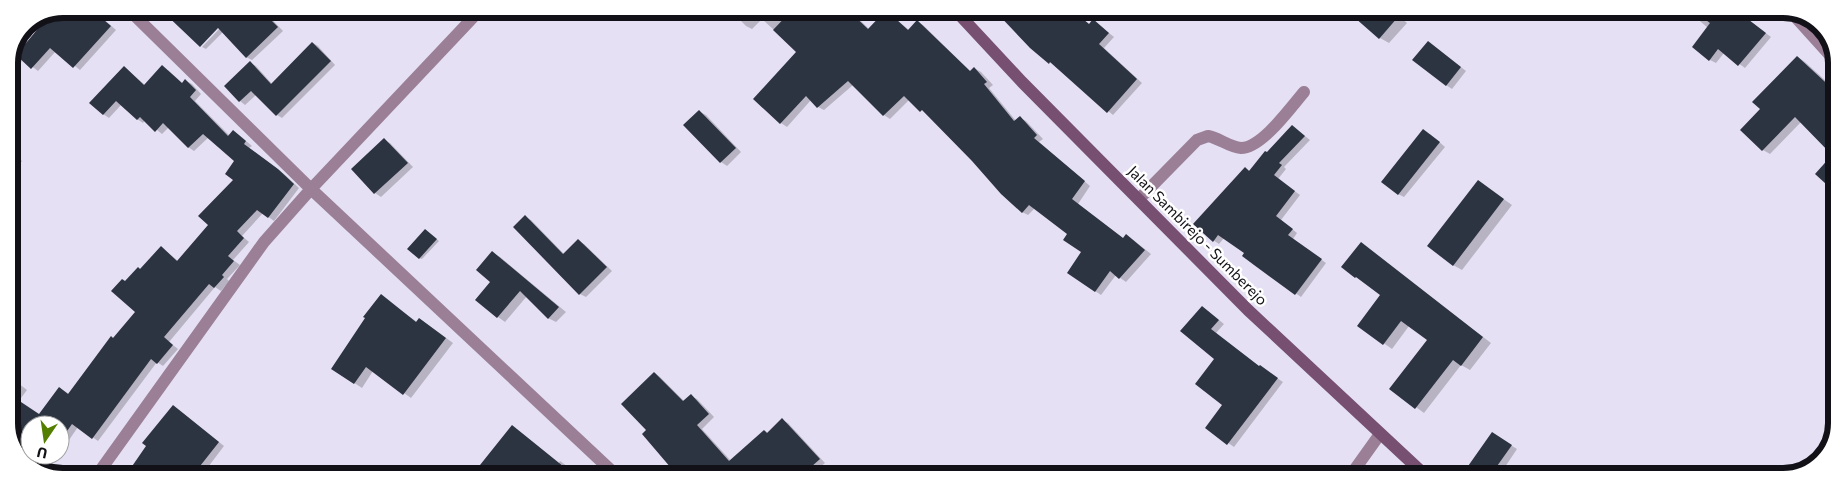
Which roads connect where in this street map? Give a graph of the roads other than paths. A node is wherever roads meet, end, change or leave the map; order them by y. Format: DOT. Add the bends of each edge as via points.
graph roads {
  1 [pos="137,18"];
  2 [pos="472,18"];
  3 [pos="962,18"];
  4 [pos="1799,21"];
  5 [pos="1827,52"];
  6 [pos="1304,92"];
  7 [pos="310,189"];
  8 [pos="1139,199"];
  9 [pos="1380,434"];
  10 [pos="101,468"];
  11 [pos="609,468"];
  12 [pos="1356,468"];
  13 [pos="1417,468"];
  1 -- 7 [label="street"];
  2 -- 7 [label="street"];
  3 -- 8 [label="main road, Jalan Sambirejo - Sumberejo"];
  4 -- 5 [label="street"];
  6 -- 8 [label="street" via="1278,123 1251,146 1236,147 1208,136 1197,140"];
  7 -- 10 [label="street" via="264,242"];
  7 -- 11 [label="street"];
  8 -- 9 [label="main road, Jalan Sambirejo - Sumberejo" via="1248,310"];
  9 -- 12 [label="street"];
  9 -- 13 [label="main road, Jalan Sambirejo - Sumberejo"];
}
